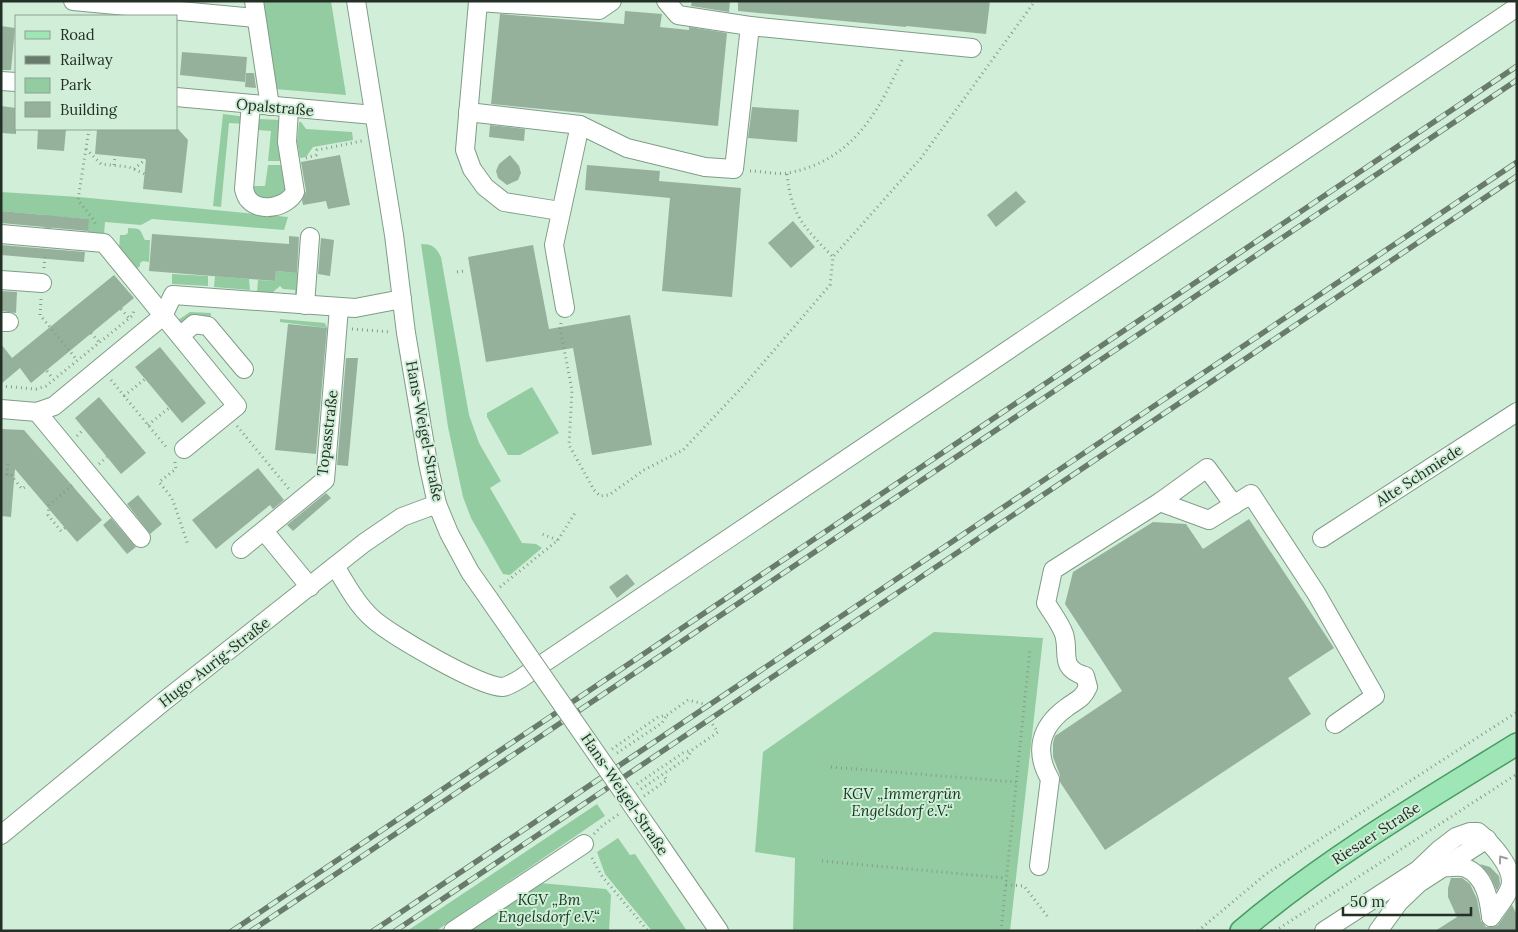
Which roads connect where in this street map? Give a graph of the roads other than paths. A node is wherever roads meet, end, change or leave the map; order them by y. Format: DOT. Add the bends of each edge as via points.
graph roads {
  1 [pos="73,1"];
  2 [pos="356,1"];
  3 [pos="612,1"];
  4 [pos="666,1"];
  5 [pos="1517,7"];
  6 [pos="255,10"];
  7 [pos="750,26"];
  8 [pos="972,48"];
  9 [pos="1,81"];
  10 [pos="15,82"];
  11 [pos="178,97"];
  12 [pos="251,104"];
  13 [pos="270,106"];
  14 [pos="289,108"];
  15 [pos="468,112"];
  16 [pos="374,116"];
  17 [pos="580,125"];
  18 [pos="560,211"];
  19 [pos="1,234"];
  20 [pos="310,237"];
  21 [pos="1,280"];
  22 [pos="42,283"];
  23 [pos="402,299"];
  24 [pos="305,305"];
  25 [pos="565,308"];
  26 [pos="163,316"];
  27 [pos="339,316"];
  28 [pos="180,336"];
  29 [pos="244,369"];
  30 [pos="1,409"];
  31 [pos="37,412"];
  32 [pos="1517,412"];
  33 [pos="176,452"];
  34 [pos="1160,502"];
  35 [pos="438,504"];
  36 [pos="1234,505"];
  37 [pos="264,531"];
  38 [pos="141,538"];
  39 [pos="1322,538"];
  40 [pos="241,549"];
  41 [pos="335,566"];
  42 [pos="310,586"];
  43 [pos="1335,724"];
  44 [pos="1517,744"];
  45 [pos="1,835"];
  46 [pos="1487,839"];
  47 [pos="584,844"];
  48 [pos="1039,866"];
  49 [pos="1443,868"];
  50 [pos="1418,870"];
  51 [pos="453,931"];
  52 [pos="719,931"];
  53 [pos="1241,931"];
  54 [pos="1324,931"];
  55 [pos="1378,931"];
  1 -- 6 [label="street"];
  2 -- 16 [label="street, Hans-Weigel-Straße"];
  3 -- 15 [label="street" via="599,10 478,2"];
  4 -- 7 [label="street" via="678,15"];
  5 -- 41 [label="street" via="520,679 503,687 484,682 410,644 363,609"];
  6 -- 13 [label="street"];
  7 -- 8 [label="street"];
  7 -- 17 [label="street" via="734,169 705,167 627,148"];
  9 -- 10 [label="street"];
  11 -- 12 [label="street, Opalstraße"];
  12 -- 13 [label="street, Opalstraße"];
  12 -- 14 [label="street" via="244,189 254,204 268,207 284,204 295,192 287,142"];
  13 -- 14 [label="street, Opalstraße"];
  14 -- 16 [label="street, Opalstraße"];
  15 -- 17 [label="street"];
  15 -- 18 [label="street" via="465,150 472,169 485,187 504,202"];
  16 -- 23 [label="street, Hans-Weigel-Straße"];
  17 -- 18 [label="street"];
  18 -- 25 [label="street" via="554,245"];
  19 -- 26 [label="street" via="104,243"];
  20 -- 24 [label="street"];
  21 -- 22 [label="street"];
  23 -- 27 [label="street" via="355,308"];
  23 -- 35 [label="street, Hans-Weigel-Straße" via="428,463"];
  24 -- 26 [label="street" via="173,295"];
  24 -- 27 [label="street"];
  26 -- 28 [label="street"];
  26 -- 31 [label="street" via="54,406"];
  27 -- 37 [label="street, Topasstraße" via="325,480"];
  28 -- 29 [label="street" via="194,324 208,326"];
  28 -- 33 [label="street" via="237,406"];
  30 -- 31 [label="street"];
  31 -- 38 [label="street"];
  32 -- 39 [label="street, Alte Schmiede"];
  34 -- 36 [label="street" via="1209,520"];
  34 -- 36 [label="street" via="1207,468"];
  34 -- 48 [label="street" via="1053,570 1046,603 1062,628 1069,667 1085,676 1088,688 1084,697 1065,708 1043,734 1040,752 1050,779"];
  35 -- 41 [label="street, Hugo-Aurig-Straße" via="402,517"];
  35 -- 52 [label="street, Hans-Weigel-Straße, bridge" via="458,550 488,598"];
  36 -- 43 [label="street" via="1251,494 1316,593 1375,696"];
  37 -- 40 [label="street, Topasstraße"];
  37 -- 42 [label="street"];
  41 -- 42 [label="street, Hugo-Aurig-Straße"];
  42 -- 45 [label="street, Hugo-Aurig-Straße"];
  44 -- 53 [label="main road, Riesaer Straße" via="1328,865 1280,898"];
  46 -- 49 [label="street"];
  49 -- 46 [label="street, one-way" via="1467,868 1479,877 1490,904 1491,917 1511,886 1510,871"];
  46 -- 50 [label="street" via="1478,832 1463,834"];
  47 -- 51 [label="street"];
  49 -- 50 [label="street"];
  49 -- 55 [label="street" via="1399,902"];
  50 -- 54 [label="street"];
}
